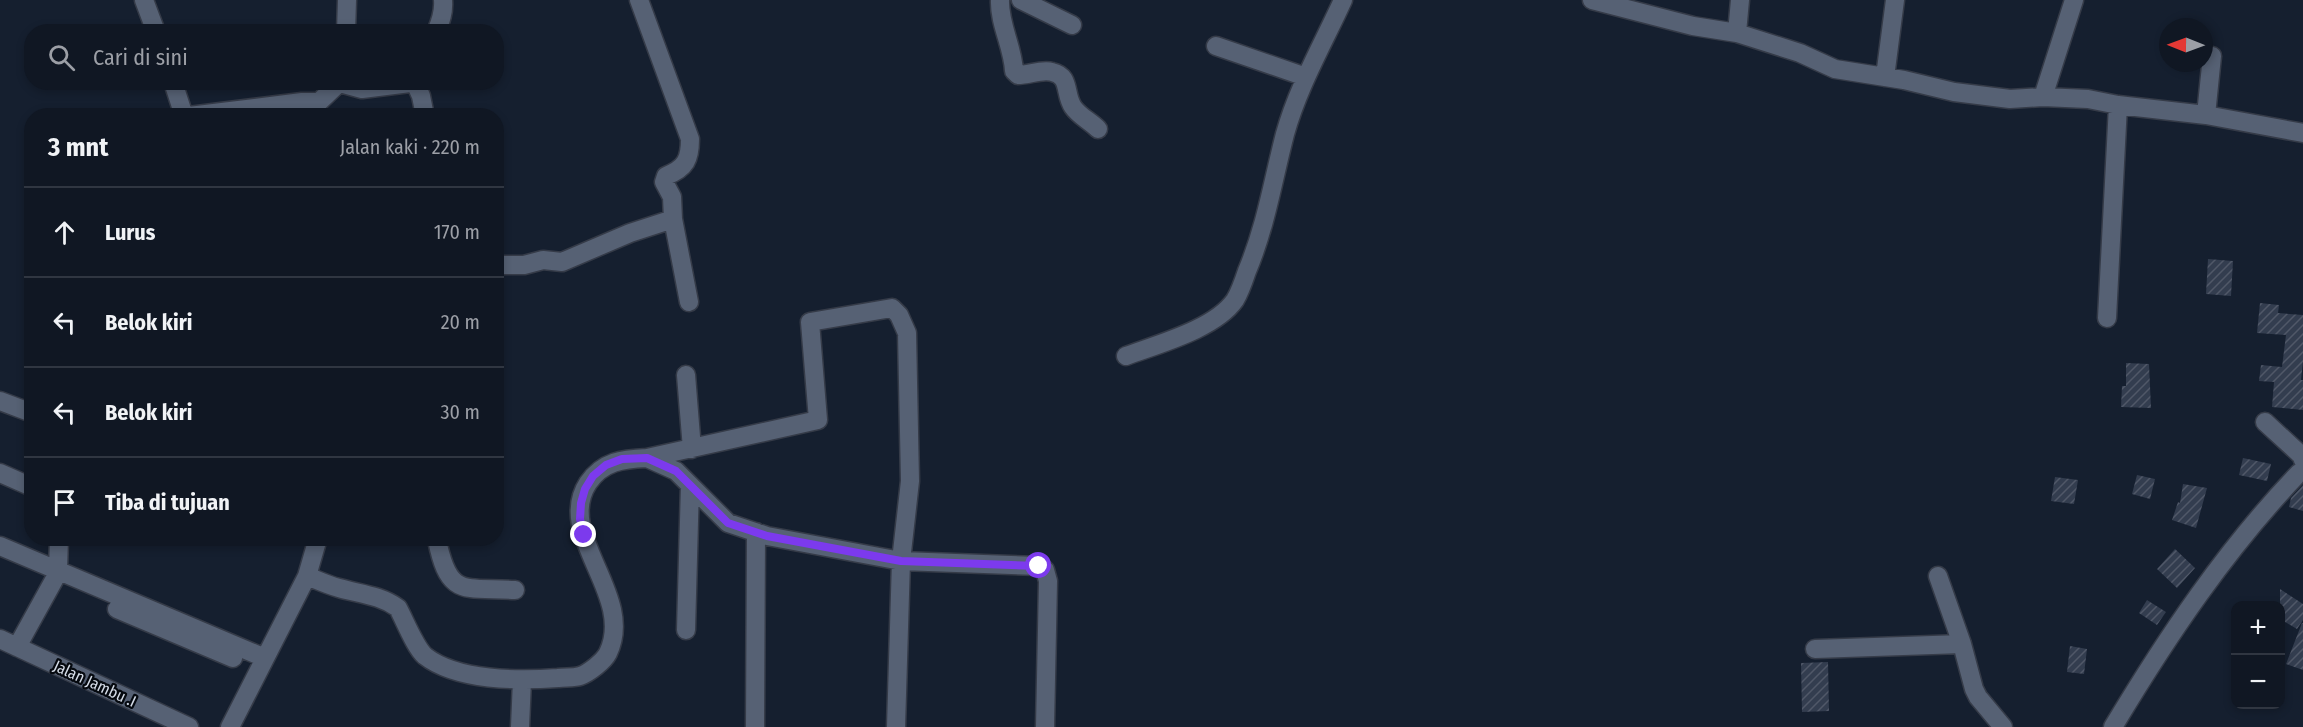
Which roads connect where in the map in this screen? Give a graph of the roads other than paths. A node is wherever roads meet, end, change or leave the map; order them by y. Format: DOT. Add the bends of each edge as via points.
graph roads {
  1 [pos="144,0"];
  2 [pos="347,0"];
  3 [pos="443,0"];
  4 [pos="639,0"];
  5 [pos="1000,0"];
  6 [pos="1021,0"];
  7 [pos="1343,0"];
  8 [pos="1592,0"];
  9 [pos="1740,0"];
  10 [pos="1895,0"];
  11 [pos="2074,0"];
  12 [pos="153,24"];
  13 [pos="346,24"];
  14 [pos="439,24"];
  15 [pos="1072,25"];
  16 [pos="1737,33"];
  17 [pos="1216,46"];
  18 [pos="2210,72"];
  19 [pos="1306,77"];
  20 [pos="1885,77"];
  21 [pos="176,90"];
  22 [pos="335,90"];
  23 [pos="418,90"];
  24 [pos="2043,97"];
  25 [pos="2118,105"];
  26 [pos="181,108"];
  27 [pos="254,108"];
  28 [pos="318,108"];
  29 [pos="322,108"];
  30 [pos="423,108"];
  31 [pos="2206,115"];
  32 [pos="1098,129"];
  33 [pos="2303,133"];
  34 [pos="673,219"];
  35 [pos="504,265"];
  36 [pos="689,302"];
  37 [pos="2107,318"];
  38 [pos="1126,356"];
  39 [pos="686,375"];
  40 [pos="0,402"];
  41 [pos="24,410"];
  42 [pos="2265,422"];
  43 [pos="692,449"];
  44 [pos="647,458"];
  45 [pos="2303,460"];
  46 [pos="2303,472"];
  47 [pos="0,473"];
  48 [pos="24,484"];
  49 [pos="690,485"];
  50 [pos="756,532"];
  51 [pos="0,546"];
  52 [pos="58,546"];
  53 [pos="316,546"];
  54 [pos="437,546"];
  55 [pos="0,559"];
  56 [pos="901,561"];
  57 [pos="56,575"];
  58 [pos="307,576"];
  59 [pos="1938,576"];
  60 [pos="515,590"];
  61 [pos="686,630"];
  62 [pos="8,643"];
  63 [pos="1962,644"];
  64 [pos="1815,649"];
  65 [pos="262,664"];
  66 [pos="522,680"];
  67 [pos="189,727"];
  68 [pos="230,727"];
  69 [pos="520,727"];
  70 [pos="754,727"];
  71 [pos="896,727"];
  72 [pos="1045,727"];
  73 [pos="2003,727"];
  74 [pos="2113,727"];
  1 -- 12 [label="street"];
  2 -- 13 [label="street"];
  3 -- 14 [label="street"];
  4 -- 34 [label="street" via="690,139 690,156 664,182 672,198"];
  5 -- 32 [label="street" via="1014,71 1023,75 1050,71 1060,75 1071,104"];
  6 -- 15 [label="street"];
  7 -- 19 [label="street"];
  8 -- 16 [label="street"];
  9 -- 16 [label="street"];
  10 -- 20 [label="street"];
  11 -- 24 [label="street"];
  16 -- 20 [label="street" via="1835,69"];
  17 -- 19 [label="street"];
  18 -- 31 [label="street"];
  19 -- 38 [label="street" via="1285,133 1257,247 1234,300 1219,316 1196,328"];
  20 -- 24 [label="street" via="2010,99"];
  21 -- 26 [label="street"];
  22 -- 29 [label="street"];
  23 -- 30 [label="street"];
  24 -- 25 [label="street"];
  25 -- 31 [label="street"];
  25 -- 37 [label="street"];
  27 -- 28 [label="street" via="303,102"];
  31 -- 33 [label="street"];
  34 -- 35 [label="street" via="562,262"];
  34 -- 36 [label="street"];
  39 -- 43 [label="street"];
  40 -- 41 [label="street"];
  42 -- 45 [label="street"];
  43 -- 44 [label="street"];
  43 -- 56 [label="street" via="818,420 810,321 892,309 900,315 907,333 910,481"];
  44 -- 49 [label="street" via="676,471"];
  44 -- 66 [label="street" via="622,459 606,465 593,476 581,503 584,535 613,609 614,629 608,654 580,676"];
  46 -- 74 [label="street" via="2264,509 2209,579"];
  47 -- 48 [label="street"];
  49 -- 50 [label="street" via="728,523"];
  49 -- 61 [label="street"];
  50 -- 56 [label="street"];
  50 -- 70 [label="street"];
  51 -- 57 [label="street"];
  52 -- 57 [label="street"];
  53 -- 58 [label="street"];
  54 -- 60 [label="street" via="442,565 458,586"];
  55 -- 57 [label="street"];
  56 -- 71 [label="street"];
  56 -- 72 [label="street" via="1031,564 1045,570"];
  57 -- 62 [label="street"];
  57 -- 65 [label="street"];
  58 -- 65 [label="street"];
  58 -- 66 [label="street" via="391,603 424,655 437,662 469,674"];
  59 -- 63 [label="street"];
  62 -- 67 [label="street, Jalan Jambu .I"];
  63 -- 64 [label="street"];
  63 -- 73 [label="street" via="1978,697"];
  65 -- 68 [label="street"];
  66 -- 69 [label="street"];
}
